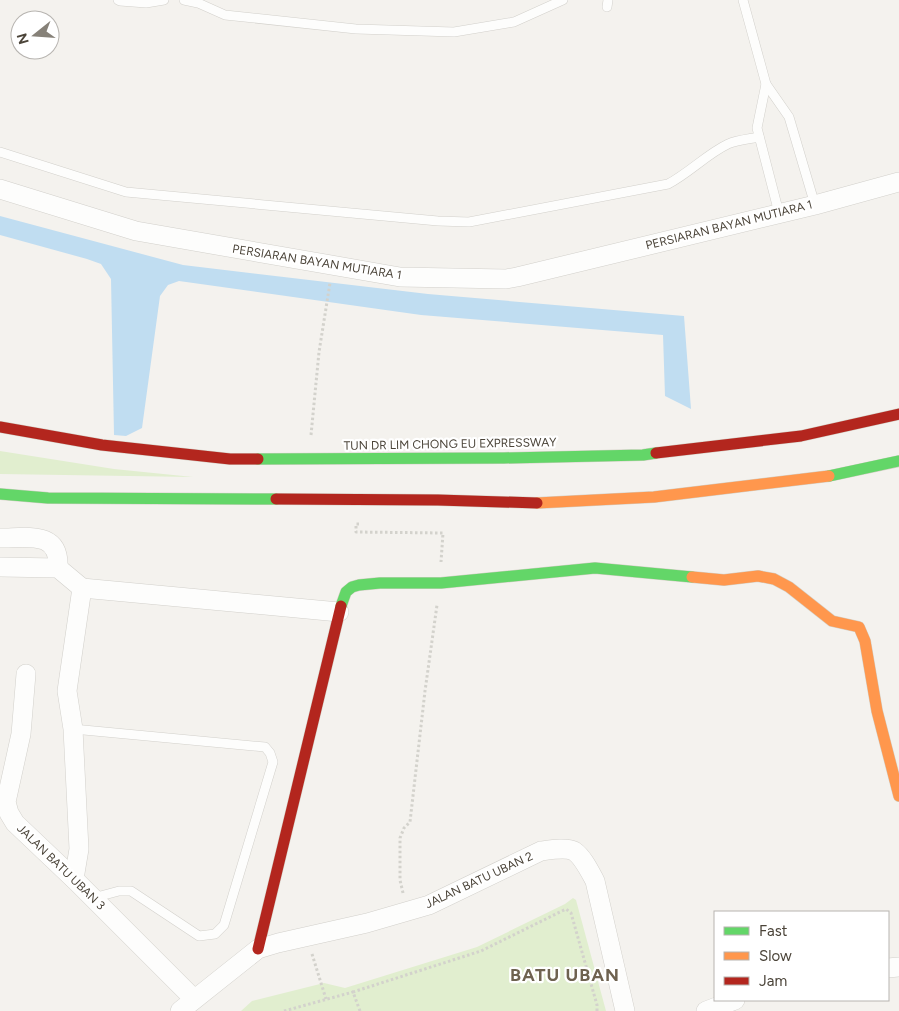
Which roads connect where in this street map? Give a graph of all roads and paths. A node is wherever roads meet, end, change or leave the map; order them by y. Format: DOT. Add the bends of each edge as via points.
graph roads {
  1 [pos="118,0"];
  2 [pos="164,0"];
  3 [pos="184,0"];
  4 [pos="563,0"];
  5 [pos="743,0"];
  6 [pos="766,84"];
  7 [pos="759,137"];
  8 [pos="0,152"];
  9 [pos="899,182"];
  10 [pos="0,189"];
  11 [pos="815,204"];
  12 [pos="779,213"];
  13 [pos="330,277"];
  14 [pos="899,414"];
  15 [pos="0,427"];
  16 [pos="311,438"];
  17 [pos="899,461"];
  18 [pos="0,494"];
  19 [pos="362,524"];
  20 [pos="0,538"];
  21 [pos="442,554"];
  22 [pos="0,567"];
  23 [pos="58,568"];
  24 [pos="440,583"];
  25 [pos="82,588"];
  26 [pos="339,612"];
  27 [pos="26,674"];
  28 [pos="73,729"];
  29 [pos="899,796"];
  30 [pos="74,879"];
  31 [pos="93,898"];
  32 [pos="407,911"];
  33 [pos="258,949"];
  34 [pos="312,952"];
  35 [pos="353,992"];
  36 [pos="194,999"];
  37 [pos="326,999"];
  38 [pos="732,1001"];
  39 [pos="180,1011"];
  40 [pos="284,1011"];
  41 [pos="360,1011"];
  42 [pos="596,1011"];
  43 [pos="625,1011"];
  44 [pos="706,1011"];
  1 -- 2 [label="lane" via="146,4"];
  3 -- 4 [label="lane" via="225,15 356,29 445,32 514,22"];
  5 -- 6 [label="lane"];
  6 -- 7 [label="lane" via="756,128"];
  6 -- 11 [label="lane" via="789,117"];
  7 -- 8 [label="lane" via="729,144 668,184 470,222 126,192"];
  7 -- 12 [label="lane"];
  9 -- 11 [label="street, PERSIARAN BAYAN MUTIARA 1"];
  10 -- 12 [label="street, PERSIARAN BAYAN MUTIARA 1" via="136,231 400,277 517,277"];
  11 -- 12 [label="street, PERSIARAN BAYAN MUTIARA 1"];
  13 -- 16 [label="path"];
  14 -- 15 [label="main road, TUN DR LIM CHONG EU EXPRESSWAY" via="801,436 643,455 504,458 230,459 102,445"];
  17 -- 18 [label="main road" via="830,476 654,497 538,503 48,498"];
  19 -- 21 [label="path" via="356,524 356,532 443,533"];
  20 -- 23 [label="street" via="47,540 59,558"];
  22 -- 23 [label="street"];
  23 -- 25 [label="street"];
  24 -- 26 [label="main road" via="380,583 352,587 346,592"];
  24 -- 29 [label="main road" via="595,568 724,580 758,576 774,579 832,621 859,627 865,641 877,710"];
  24 -- 32 [label="path" via="410,822 400,838 400,880"];
  25 -- 26 [label="street"];
  25 -- 28 [label="street" via="67,691"];
  26 -- 33 [label="main road"];
  27 -- 30 [label="street, JALAN BATU UBAN 3" via="21,734 6,802 15,823"];
  28 -- 30 [label="street" via="79,849"];
  28 -- 31 [label="lane" via="265,747 273,762 224,925 215,934 199,936 131,891"];
  30 -- 31 [label="street, JALAN BATU UBAN 3"];
  31 -- 36 [label="street, JALAN BATU UBAN 3"];
  32 -- 33 [label="street, JALAN BATU UBAN 2"];
  32 -- 43 [label="street, JALAN BATU UBAN 2" via="429,905 541,851 573,851 586,864 595,881"];
  33 -- 36 [label="street, JALAN BATU UBAN 2"];
  34 -- 37 [label="path"];
  35 -- 37 [label="path"];
  35 -- 41 [label="path"];
  35 -- 42 [label="path" via="481,951 566,909 570,913 597,1005"];
  36 -- 39 [label="street, JALAN BATU UBAN 2"];
  37 -- 40 [label="path"];
  38 -- 44 [label="street"];
}
